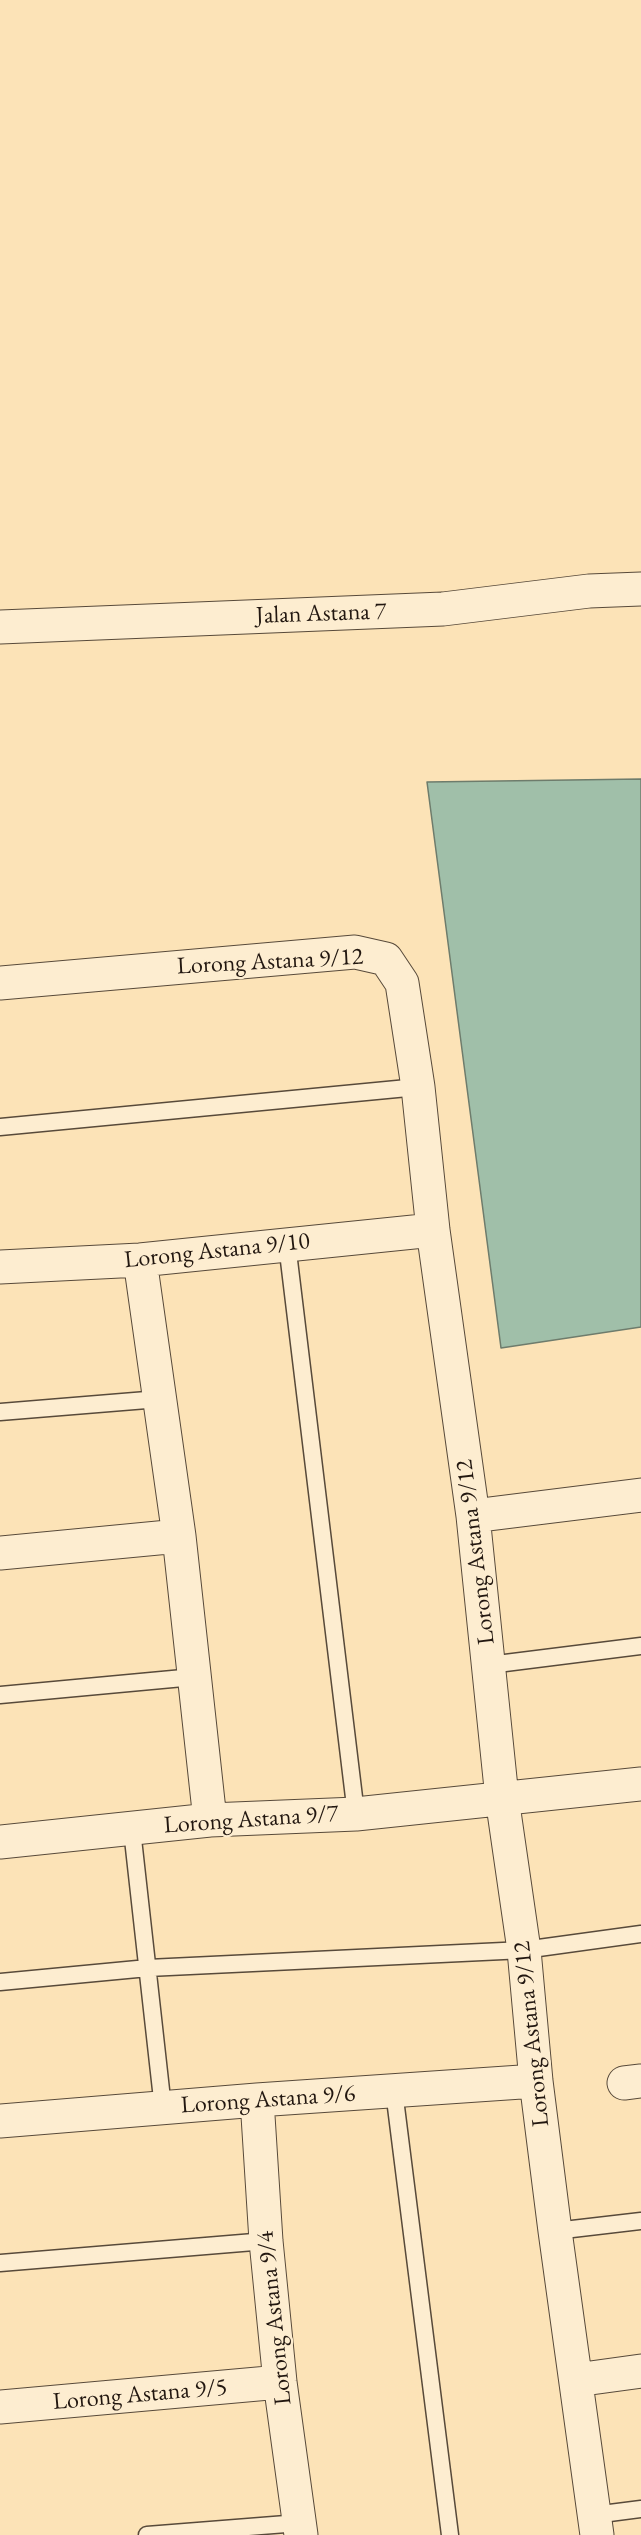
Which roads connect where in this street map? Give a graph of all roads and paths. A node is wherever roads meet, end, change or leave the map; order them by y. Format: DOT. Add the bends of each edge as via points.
graph roads {
  1 [pos="641,589"];
  2 [pos="0,627"];
  3 [pos="0,983"];
  4 [pos="418,1087"];
  5 [pos="0,1127"];
  6 [pos="434,1230"];
  7 [pos="288,1244"];
  8 [pos="140,1260"];
  9 [pos="0,1267"];
  10 [pos="159,1399"];
  11 [pos="0,1412"];
  12 [pos="641,1496"];
  13 [pos="473,1516"];
  14 [pos="179,1536"];
  15 [pos="0,1553"];
  16 [pos="641,1646"];
  17 [pos="489,1665"];
  18 [pos="194,1677"];
  19 [pos="0,1695"];
  20 [pos="641,1784"];
  21 [pos="502,1798"];
  22 [pos="356,1814"];
  23 [pos="210,1820"];
  24 [pos="132,1830"];
  25 [pos="0,1842"];
  26 [pos="641,1934"];
  27 [pos="524,1950"];
  28 [pos="148,1968"];
  29 [pos="0,1982"];
  30 [pos="536,2081"];
  31 [pos="394,2091"];
  32 [pos="257,2100"];
  33 [pos="163,2108"];
  34 [pos="0,2121"];
  35 [pos="641,2221"];
  36 [pos="555,2231"];
  37 [pos="266,2241"];
  38 [pos="0,2263"];
  39 [pos="641,2371"];
  40 [pos="576,2380"];
  41 [pos="280,2382"];
  42 [pos="0,2407"];
  43 [pos="641,2509"];
  44 [pos="596,2525"];
  45 [pos="300,2529"];
  46 [pos="147,2535"];
  47 [pos="450,2535"];
  1 -- 2 [label="street, Jalan Astana 7" via="589,591 443,609"];
  3 -- 4 [label="street, Lorong Astana 9/12" via="355,952 386,958 402,983"];
  4 -- 5 [label="lane"];
  4 -- 6 [label="street, Lorong Astana 9/12"];
  6 -- 7 [label="street, Lorong Astana 9/10"];
  6 -- 13 [label="street, Lorong Astana 9/12"];
  7 -- 8 [label="street, Lorong Astana 9/10"];
  7 -- 22 [label="lane"];
  8 -- 9 [label="street, Lorong Astana 9/10"];
  8 -- 10 [label="street"];
  10 -- 11 [label="lane"];
  10 -- 14 [label="street"];
  12 -- 13 [label="street"];
  13 -- 17 [label="street, Lorong Astana 9/12"];
  14 -- 15 [label="street"];
  14 -- 18 [label="street"];
  16 -- 17 [label="lane"];
  17 -- 21 [label="street, Lorong Astana 9/12"];
  18 -- 19 [label="lane"];
  18 -- 23 [label="street"];
  20 -- 21 [label="street, Lorong Astana 9/7"];
  21 -- 22 [label="street, Lorong Astana 9/7"];
  21 -- 27 [label="street, Lorong Astana 9/12"];
  22 -- 23 [label="street, Lorong Astana 9/7"];
  23 -- 24 [label="street, Lorong Astana 9/7"];
  24 -- 25 [label="street, Lorong Astana 9/7"];
  24 -- 28 [label="lane"];
  26 -- 27 [label="lane"];
  27 -- 28 [label="lane"];
  27 -- 30 [label="street, Lorong Astana 9/12"];
  28 -- 29 [label="lane"];
  28 -- 33 [label="lane"];
  30 -- 31 [label="street, Lorong Astana 9/6"];
  30 -- 36 [label="street, Lorong Astana 9/12"];
  31 -- 32 [label="street, Lorong Astana 9/6"];
  31 -- 47 [label="lane"];
  32 -- 33 [label="street, Lorong Astana 9/6"];
  32 -- 37 [label="street, Lorong Astana 9/4"];
  33 -- 34 [label="street, Lorong Astana 9/6"];
  35 -- 36 [label="lane"];
  36 -- 40 [label="street, Lorong Astana 9/12"];
  37 -- 38 [label="lane"];
  37 -- 41 [label="street, Lorong Astana 9/4"];
  39 -- 40 [label="street"];
  40 -- 44 [label="street, Lorong Astana 9/12"];
  41 -- 42 [label="street, Lorong Astana 9/5"];
  41 -- 45 [label="street, Lorong Astana 9/4"];
  43 -- 44 [label="lane"];
  45 -- 46 [label="lane"];
}
